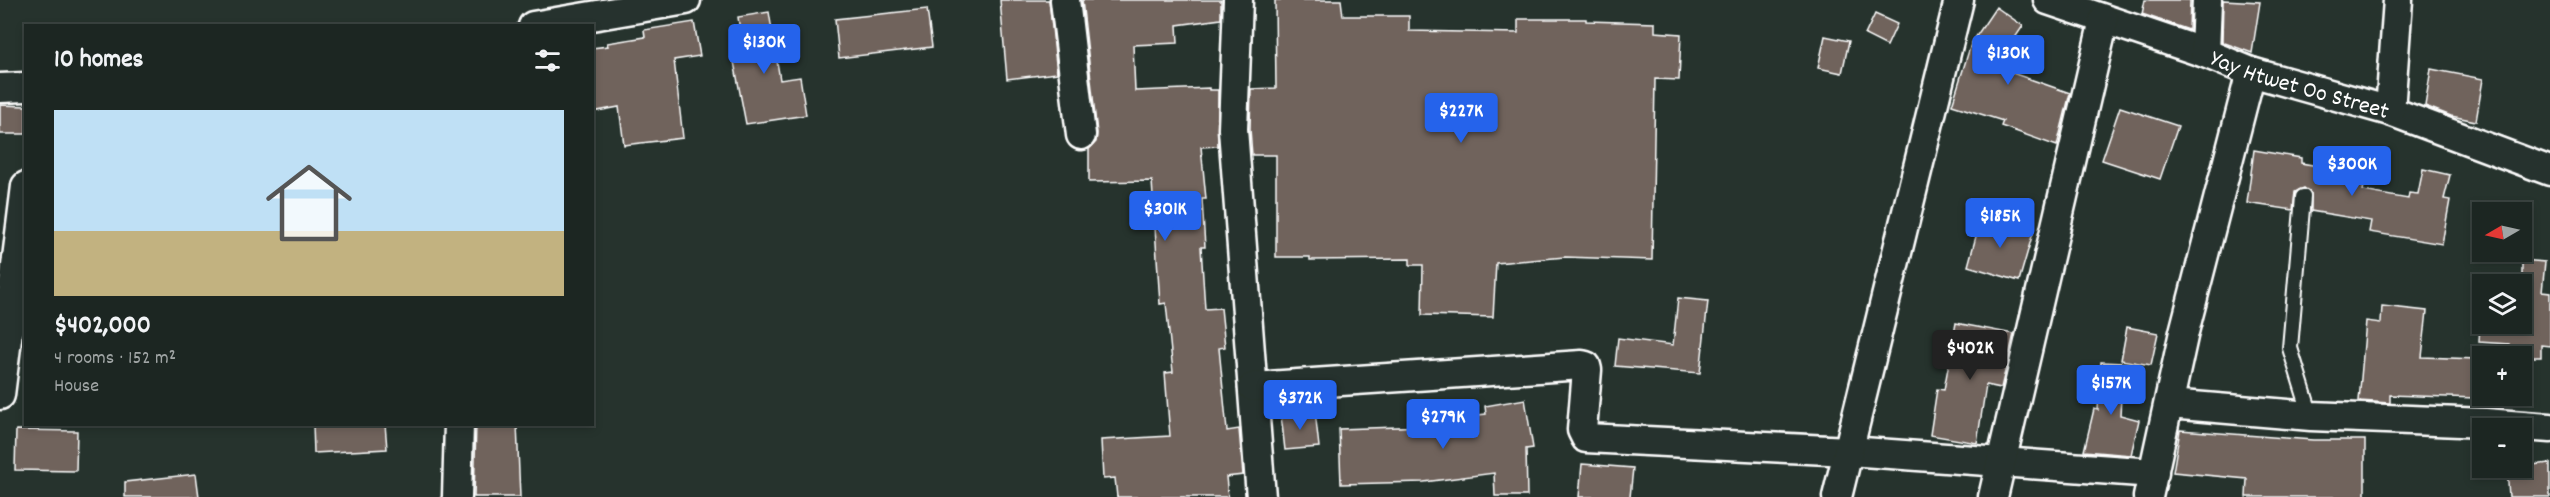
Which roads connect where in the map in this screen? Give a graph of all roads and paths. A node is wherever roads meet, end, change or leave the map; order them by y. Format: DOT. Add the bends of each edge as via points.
graph roads {
  1 [pos="686,0"];
  2 [pos="1065,0"];
  3 [pos="1238,0"];
  4 [pos="1959,0"];
  5 [pos="2048,0"];
  6 [pos="2207,0"];
  7 [pos="2398,0"];
  8 [pos="2104,20"];
  9 [pos="545,24"];
  10 [pos="2205,53"];
  11 [pos="2251,72"];
  12 [pos="24,87"];
  13 [pos="0,88"];
  14 [pos="2390,111"];
  15 [pos="1081,135"];
  16 [pos="2550,171"];
  17 [pos="2303,197"];
  18 [pos="24,210"];
  19 [pos="9,387"];
  20 [pos="1253,387"];
  21 [pos="2169,404"];
  22 [pos="2311,416"];
  23 [pos="459,426"];
  24 [pos="2550,428"];
  25 [pos="1849,451"];
  26 [pos="2001,461"];
  27 [pos="2151,485"];
  28 [pos="457,497"];
  29 [pos="1262,497"];
  30 [pos="1838,497"];
  31 [pos="1993,497"];
  1 -- 9 [label="street"];
  2 -- 15 [label="street"];
  3 -- 20 [label="street" via="1233,129"];
  4 -- 25 [label="street"];
  5 -- 8 [label="street, Yay Htwet Oo Street"];
  6 -- 10 [label="street"];
  7 -- 14 [label="street"];
  8 -- 10 [label="street, Yay Htwet Oo Street"];
  8 -- 26 [label="street"];
  10 -- 11 [label="street, Yay Htwet Oo Street"];
  11 -- 14 [label="street, Yay Htwet Oo Street"];
  11 -- 21 [label="street"];
  12 -- 13 [label="street"];
  14 -- 16 [label="street, Yay Htwet Oo Street"];
  17 -- 22 [label="lane" via="2290,348"];
  18 -- 19 [label="street"];
  20 -- 25 [label="street" via="1582,365 1587,370 1582,430 1586,438"];
  20 -- 29 [label="street"];
  21 -- 22 [label="street"];
  21 -- 27 [label="street"];
  22 -- 24 [label="street"];
  23 -- 28 [label="street"];
  25 -- 26 [label="street"];
  25 -- 30 [label="street"];
  26 -- 27 [label="street"];
  26 -- 31 [label="street"];
}
